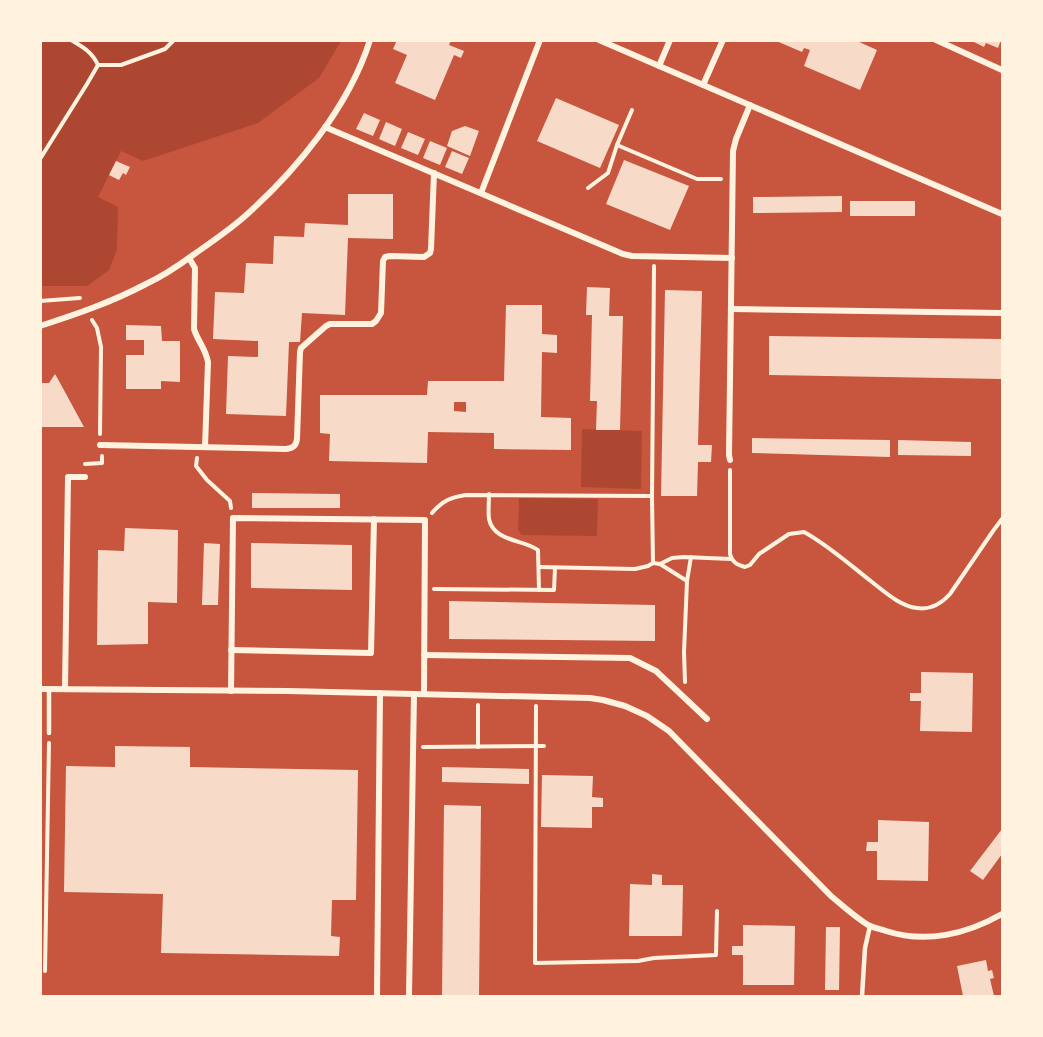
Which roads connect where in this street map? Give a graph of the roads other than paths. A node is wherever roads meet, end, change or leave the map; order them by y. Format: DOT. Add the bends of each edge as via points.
graph roads {
  1 [pos="370,40"];
  2 [pos="540,40"];
  3 [pos="599,40"];
  4 [pos="670,40"];
  5 [pos="723,40"];
  6 [pos="936,40"];
  7 [pos="658,66"];
  8 [pos="1002,70"];
  9 [pos="703,85"];
  10 [pos="750,105"];
  11 [pos="325,127"];
  12 [pos="434,173"];
  13 [pos="481,194"];
  14 [pos="1002,214"];
  15 [pos="189,258"];
  16 [pos="732,258"];
  17 [pos="731,309"];
  18 [pos="1002,313"];
  19 [pos="40,326"];
  20 [pos="100,445"];
  21 [pos="205,447"];
  22 [pos="730,460"];
  23 [pos="85,477"];
  24 [pos="374,519"];
  25 [pos="231,650"];
  26 [pos="424,655"];
  27 [pos="40,689"];
  28 [pos="49,689"];
  29 [pos="65,689"];
  30 [pos="231,691"];
  31 [pos="380,693"];
  32 [pos="414,694"];
  33 [pos="424,694"];
  34 [pos="707,719"];
  35 [pos="49,733"];
  36 [pos="1002,914"];
  37 [pos="870,926"];
  38 [pos="376,996"];
  39 [pos="409,996"];
  40 [pos="862,996"];
  1 -- 11 [label="street" via="354,80"];
  2 -- 13 [label="street"];
  3 -- 7 [label="street"];
  4 -- 7 [label="street"];
  5 -- 9 [label="street"];
  6 -- 8 [label="street"];
  7 -- 9 [label="street"];
  9 -- 10 [label="street"];
  10 -- 14 [label="street"];
  10 -- 16 [label="street" via="733,151"];
  11 -- 12 [label="street"];
  11 -- 15 [label="street" via="244,218"];
  12 -- 13 [label="street"];
  12 -- 21 [label="street" via="430,253 424,257 386,257 381,313 376,321 330,324 301,348 296,444 286,449"];
  13 -- 16 [label="street" via="623,254"];
  15 -- 19 [label="street" via="148,284 87,311"];
  15 -- 21 [label="street" via="195,268 194,329 208,362"];
  16 -- 17 [label="street"];
  17 -- 18 [label="street"];
  17 -- 22 [label="street"];
  20 -- 21 [label="street"];
  23 -- 29 [label="street" via="68,477"];
  24 -- 25 [label="street" via="233,518"];
  24 -- 25 [label="street" via="371,653"];
  24 -- 26 [label="street" via="425,520"];
  25 -- 30 [label="street"];
  26 -- 33 [label="street"];
  26 -- 34 [label="street" via="630,658 657,671"];
  27 -- 28 [label="street"];
  28 -- 29 [label="street"];
  28 -- 35 [label="lane"];
  29 -- 30 [label="street"];
  30 -- 31 [label="street"];
  31 -- 32 [label="street"];
  31 -- 38 [label="street"];
  32 -- 33 [label="street"];
  32 -- 39 [label="street"];
  33 -- 37 [label="street" via="597,699 647,716 669,731 831,896"];
  36 -- 37 [label="street" via="975,928 940,937 906,936"];
  37 -- 40 [label="lane"];
}
